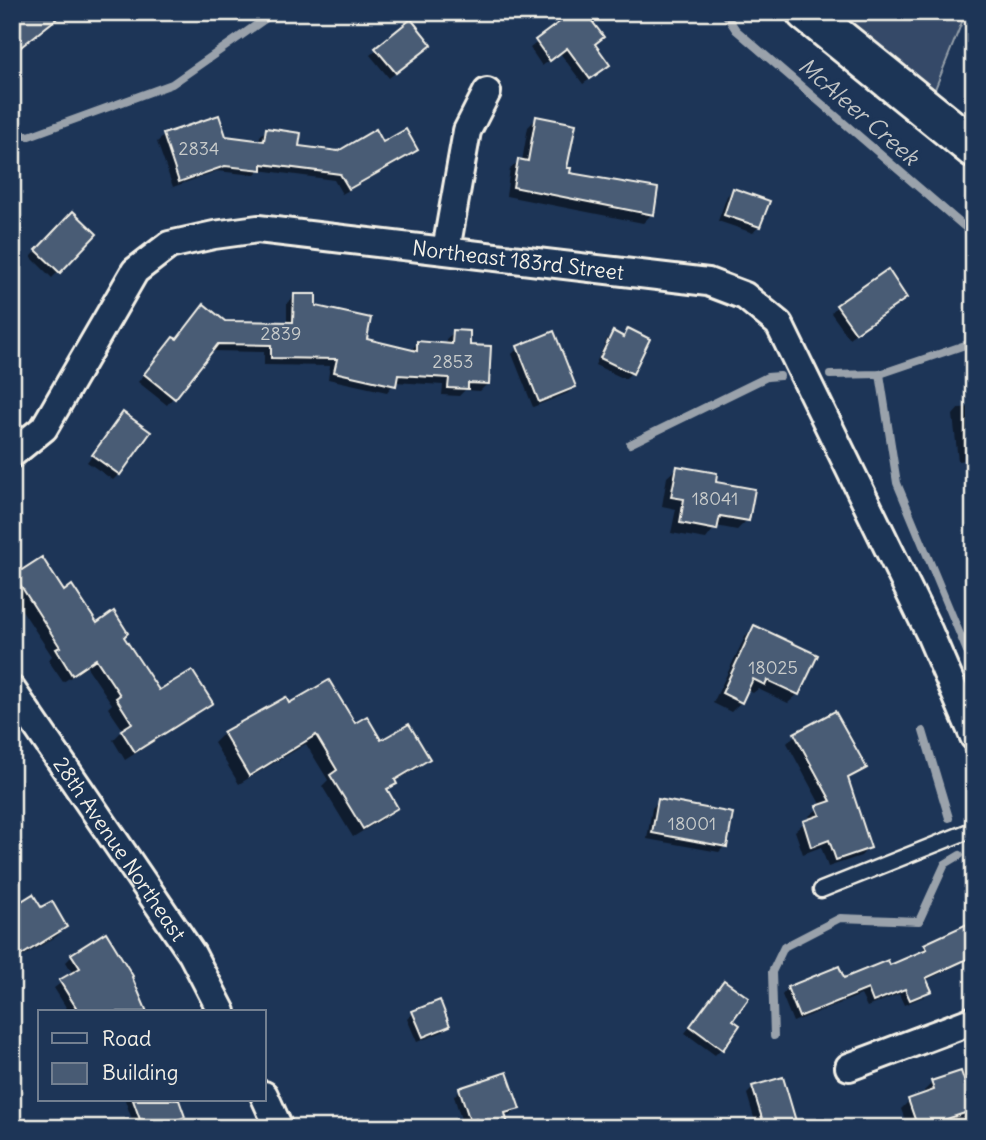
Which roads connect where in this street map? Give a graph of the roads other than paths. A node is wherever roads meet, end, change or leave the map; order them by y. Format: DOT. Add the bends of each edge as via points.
graph roads {
  1 [pos="806,12"];
  2 [pos="487,92"];
  3 [pos="974,148"];
  4 [pos="446,250"];
  5 [pos="12,454"];
  6 [pos="12,690"];
  7 [pos="974,737"];
  8 [pos="974,829"];
  9 [pos="821,890"];
  10 [pos="221,1010"];
  11 [pos="974,1020"];
  12 [pos="849,1067"];
  13 [pos="266,1100"];
  14 [pos="279,1128"];
  1 -- 3 [label="street"];
  2 -- 4 [label="street" via="467,131"];
  4 -- 5 [label="street, Northeast 183rd Street" via="258,229 169,245 135,271 44,428"];
  4 -- 7 [label="street, Northeast 183rd Street" via="708,282 745,296 779,324 929,632"];
  6 -- 10 [label="street, 28th Avenue Northeast" via="192,954"];
  8 -- 9 [label="lane"];
  11 -- 12 [label="street"];
  13 -- 14 [label="street"];
}
